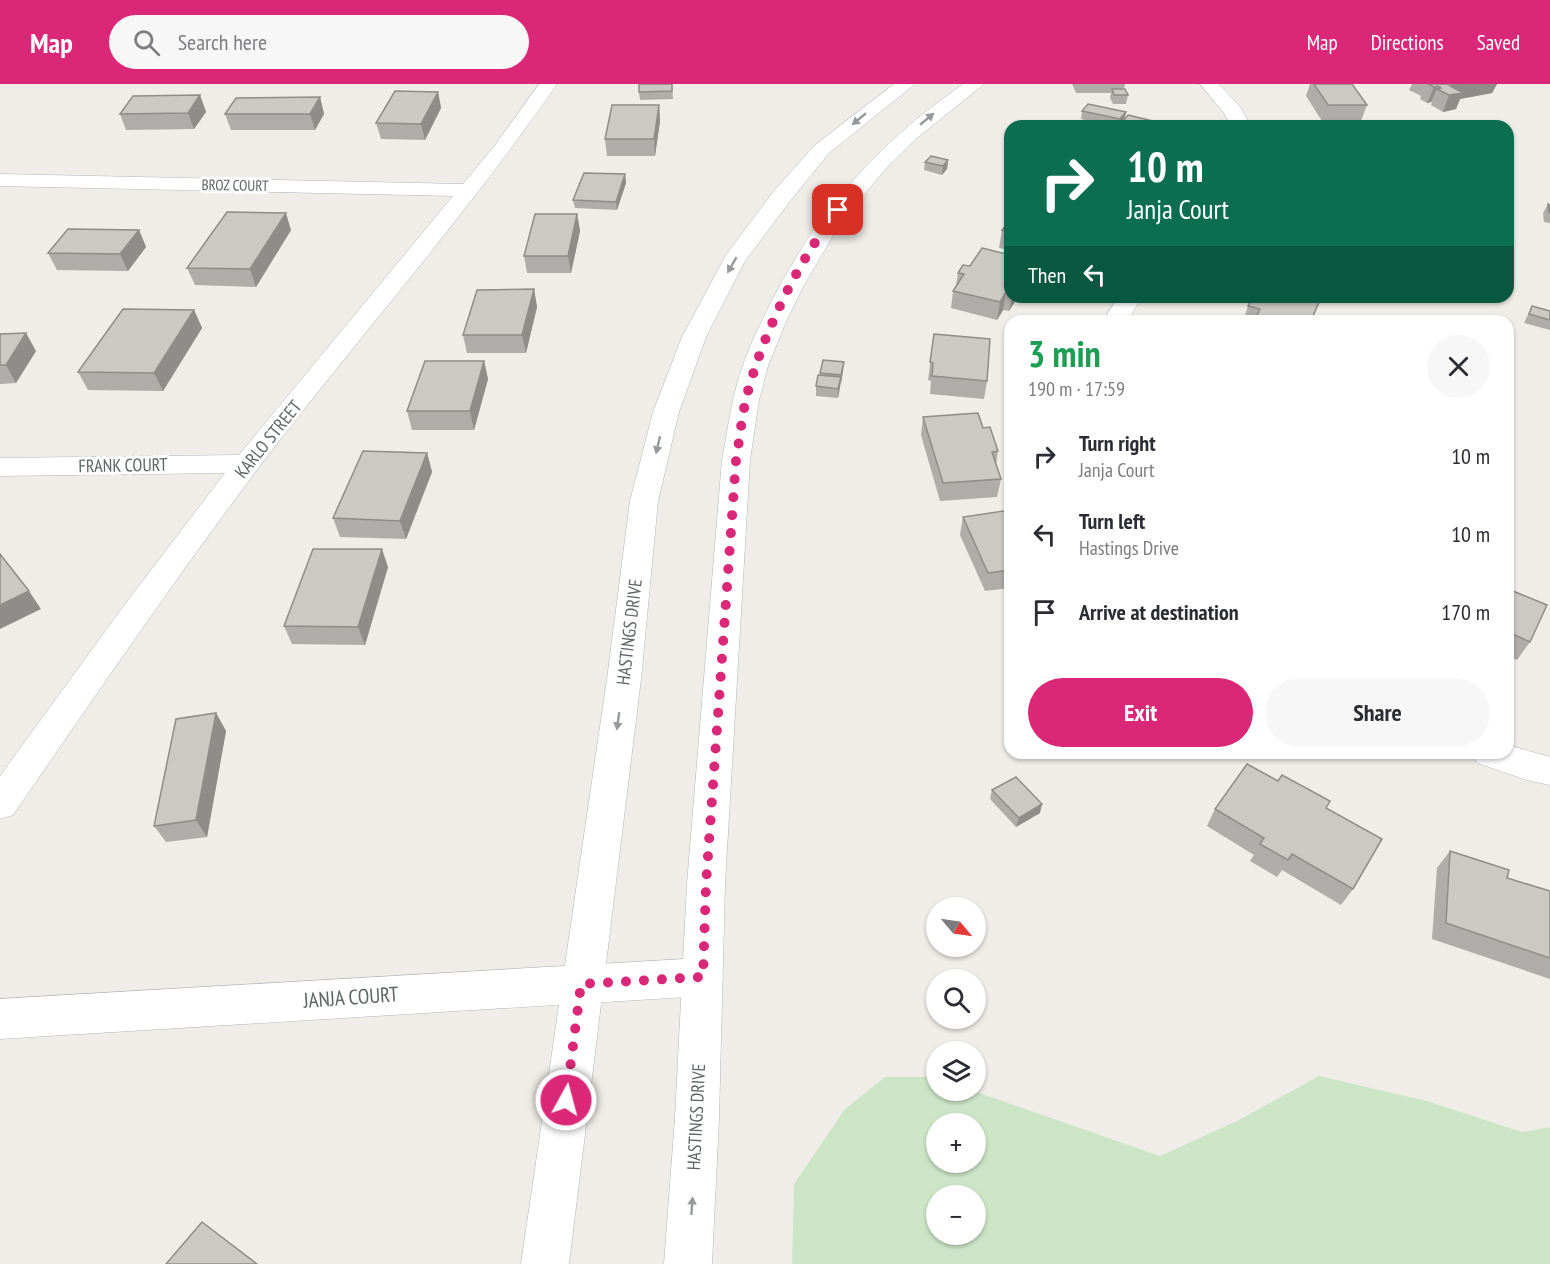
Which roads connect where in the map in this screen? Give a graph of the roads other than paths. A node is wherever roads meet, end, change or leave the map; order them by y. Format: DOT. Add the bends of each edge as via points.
graph roads {
  1 [pos="548,84"];
  2 [pos="906,84"];
  3 [pos="975,84"];
  4 [pos="1209,84"];
  5 [pos="1238,120"];
  6 [pos="0,180"];
  7 [pos="469,190"];
  8 [pos="247,464"];
  9 [pos="0,467"];
  10 [pos="1510,759"];
  11 [pos="1550,771"];
  12 [pos="0,804"];
  13 [pos="703,977"];
  14 [pos="581,984"];
  15 [pos="0,1019"];
  16 [pos="544,1264"];
  17 [pos="688,1264"];
  1 -- 7 [label="street, KARLO STREET" via="525,120"];
  2 -- 14 [label="street, HASTINGS DRIVE, one-way" via="822,149 734,260 694,337 666,412 644,501 624,679"];
  13 -- 3 [label="street, HASTINGS DRIVE, one-way" via="736,460 748,392 791,284 824,228 909,134"];
  4 -- 5 [label="street"];
  6 -- 7 [label="street, BROZ COURT"];
  7 -- 8 [label="street, KARLO STREET"];
  8 -- 9 [label="street, FRANK COURT"];
  8 -- 12 [label="street, KARLO STREET"];
  10 -- 11 [label="street"];
  13 -- 14 [label="street, JANJA COURT"];
  17 -- 13 [label="street, HASTINGS DRIVE, one-way"];
  14 -- 15 [label="street, JANJA COURT"];
  14 -- 16 [label="street, HASTINGS DRIVE"];
}
